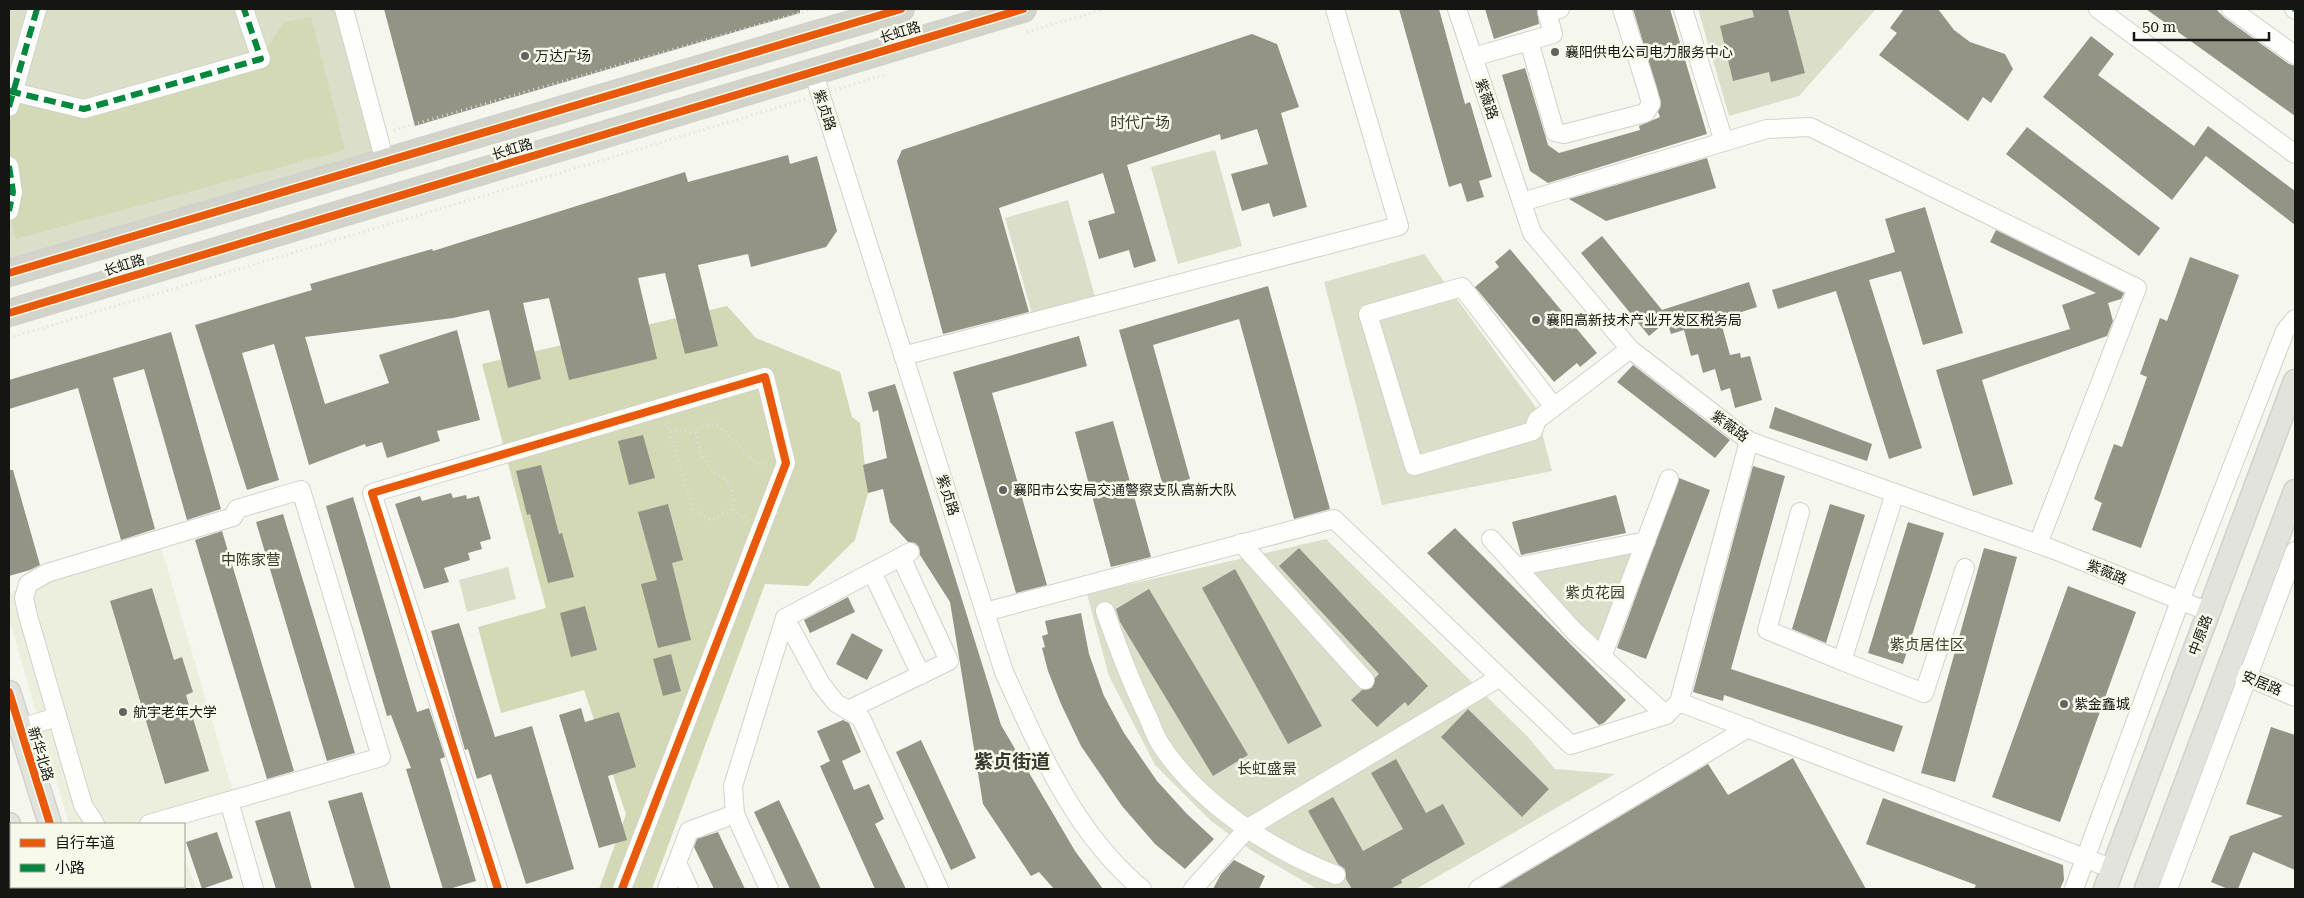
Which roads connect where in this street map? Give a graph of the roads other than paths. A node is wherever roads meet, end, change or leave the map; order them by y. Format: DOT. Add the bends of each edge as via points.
graph roads {
  1 [pos="37,9"];
  2 [pos="244,9"];
  3 [pos="344,9"];
  4 [pos="901,9"];
  5 [pos="1023,9"];
  6 [pos="1335,9"];
  7 [pos="1457,9"];
  8 [pos="1560,9"];
  9 [pos="1622,9"];
  10 [pos="1683,9"];
  11 [pos="2098,9"];
  12 [pos="2231,9"];
  13 [pos="1529,41"];
  14 [pos="2295,55"];
  15 [pos="1473,57"];
  16 [pos="816,83"];
  17 [pos="10,97"];
  18 [pos="1724,142"];
  19 [pos="2295,154"];
  20 [pos="384,162"];
  21 [pos="9,166"];
  22 [pos="1522,202"];
  23 [pos="9,211"];
  24 [pos="9,273"];
  25 [pos="32,306"];
  26 [pos="9,313"];
  27 [pos="2295,319"];
  28 [pos="9,327"];
  29 [pos="1630,349"];
  30 [pos="903,356"];
  31 [pos="2295,381"];
  32 [pos="1554,407"];
  33 [pos="1748,441"];
  34 [pos="1669,479"];
  35 [pos="2295,491"];
  36 [pos="1895,493"];
  37 [pos="1800,512"];
  38 [pos="1491,539"];
  39 [pos="1646,541"];
  40 [pos="1241,543"];
  41 [pos="2038,544"];
  42 [pos="2295,551"];
  43 [pos="1516,567"];
  44 [pos="1965,568"];
  45 [pos="872,572"];
  46 [pos="2180,601"];
  47 [pos="1105,611"];
  48 [pos="985,612"];
  49 [pos="2209,612"];
  50 [pos="784,618"];
  51 [pos="1602,657"];
  52 [pos="1842,661"];
  53 [pos="2238,673"];
  54 [pos="921,675"];
  55 [pos="1365,680"];
  56 [pos="1492,682"];
  57 [pos="9,692"];
  58 [pos="2295,697"];
  59 [pos="1678,702"];
  60 [pos="848,710"];
  61 [pos="1666,715"];
  62 [pos="57,717"];
  63 [pos="20,728"];
  64 [pos="1748,728"];
  65 [pos="455,770"];
  66 [pos="229,801"];
  67 [pos="735,814"];
  68 [pos="50,823"];
  69 [pos="95,823"];
  70 [pos="152,823"];
  71 [pos="1248,828"];
  72 [pos="2086,859"];
  73 [pos="676,863"];
  74 [pos="1336,875"];
  75 [pos="2109,879"];
  76 [pos="254,889"];
  77 [pos="490,889"];
  78 [pos="498,889"];
  79 [pos="622,889"];
  80 [pos="667,889"];
  81 [pos="689,889"];
  82 [pos="769,889"];
  83 [pos="939,889"];
  84 [pos="1142,889"];
  85 [pos="1193,889"];
  86 [pos="1478,889"];
  87 [pos="2074,889"];
  88 [pos="2146,889"];
  89 [pos="2168,889"];
  1 -- 17 [label="street"];
  2 -- 17 [label="street" via="260,59 84,109"];
  3 -- 20 [label="street"];
  4 -- 20 [label="highway, 长虹路"];
  5 -- 16 [label="highway, 长虹路"];
  6 -- 30 [label="street" via="1399,226"];
  7 -- 15 [label="street, 紫薇路"];
  8 -- 13 [label="street" via="1547,12 1553,34"];
  9 -- 13 [label="street" via="1651,104 1645,114 1564,134 1555,132"];
  10 -- 18 [label="street"];
  11 -- 19 [label="street"];
  12 -- 14 [label="street"];
  13 -- 15 [label="street"];
  15 -- 22 [label="street, 紫薇路"];
  16 -- 25 [label="highway, 长虹路"];
  16 -- 30 [label="street, 紫贞路"];
  18 -- 22 [label="street"];
  18 -- 41 [label="street" via="1767,129 1810,127 2138,288"];
  20 -- 24 [label="highway, 长虹路"];
  21 -- 23 [label="street" via="13,192"];
  22 -- 29 [label="street, 紫薇路" via="1532,233"];
  25 -- 26 [label="highway, 长虹路"];
  25 -- 28 [label="main road"];
  27 -- 46 [label="street" via="2285,331"];
  29 -- 32 [label="street"];
  29 -- 33 [label="street, 紫薇路"];
  30 -- 48 [label="street, 紫贞路"];
  31 -- 49 [label="main road, 中原路"];
  32 -- 32 [label="street" via="1462,287 1368,314 1414,466 1533,431 1537,420"];
  33 -- 36 [label="street, 紫薇路"];
  33 -- 59 [label="street"];
  34 -- 39 [label="street"];
  35 -- 53 [label="main road"];
  36 -- 41 [label="street, 紫薇路"];
  36 -- 52 [label="street"];
  37 -- 52 [label="street" via="1767,630"];
  38 -- 43 [label="street"];
  39 -- 43 [label="street"];
  39 -- 51 [label="street"];
  40 -- 48 [label="street"];
  40 -- 55 [label="street"];
  40 -- 61 [label="street" via="1334,519 1571,745"];
  41 -- 46 [label="street, 紫薇路"];
  42 -- 53 [label="street"];
  43 -- 51 [label="street"];
  44 -- 52 [label="street" via="1924,693"];
  45 -- 50 [label="street"];
  45 -- 54 [label="street"];
  45 -- 54 [label="street" via="905,555 949,661"];
  46 -- 49 [label="street, 紫薇路"];
  46 -- 72 [label="street"];
  47 -- 71 [label="street" via="1129,680 1161,744 1202,794"];
  48 -- 84 [label="street, 紫贞路" via="1004,672 1048,767 1086,827 1123,874"];
  49 -- 75 [label="main road, 中原路"];
  50 -- 60 [label="street" via="821,684 836,703"];
  50 -- 67 [label="street" via="733,786"];
  51 -- 61 [label="street"];
  53 -- 58 [label="street, 安居路"];
  53 -- 88 [label="main road"];
  53 -- 89 [label="street"];
  54 -- 60 [label="street"];
  56 -- 71 [label="street"];
  57 -- 63 [label="main road, 新华北路"];
  59 -- 61 [label="street"];
  59 -- 64 [label="street"];
  60 -- 83 [label="street" via="861,718"];
  62 -- 63 [label="street"];
  62 -- 66 [label="street" via="24,598 28,584 47,573 233,517 237,509 301,490 381,757"];
  62 -- 69 [label="street" via="83,805"];
  63 -- 68 [label="main road, 新华北路"];
  64 -- 72 [label="street"];
  64 -- 86 [label="street"];
  65 -- 77 [label="street" via="490,876"];
  66 -- 70 [label="street"];
  66 -- 76 [label="street"];
  67 -- 73 [label="street" via="689,831"];
  67 -- 82 [label="street"];
  71 -- 74 [label="street" via="1313,866"];
  71 -- 85 [label="street"];
  72 -- 75 [label="street"];
  72 -- 87 [label="street"];
  73 -- 80 [label="street"];
  73 -- 81 [label="street"];
  78 -- 79 [label="street" via="372,493 765,378 786,463"];
}
